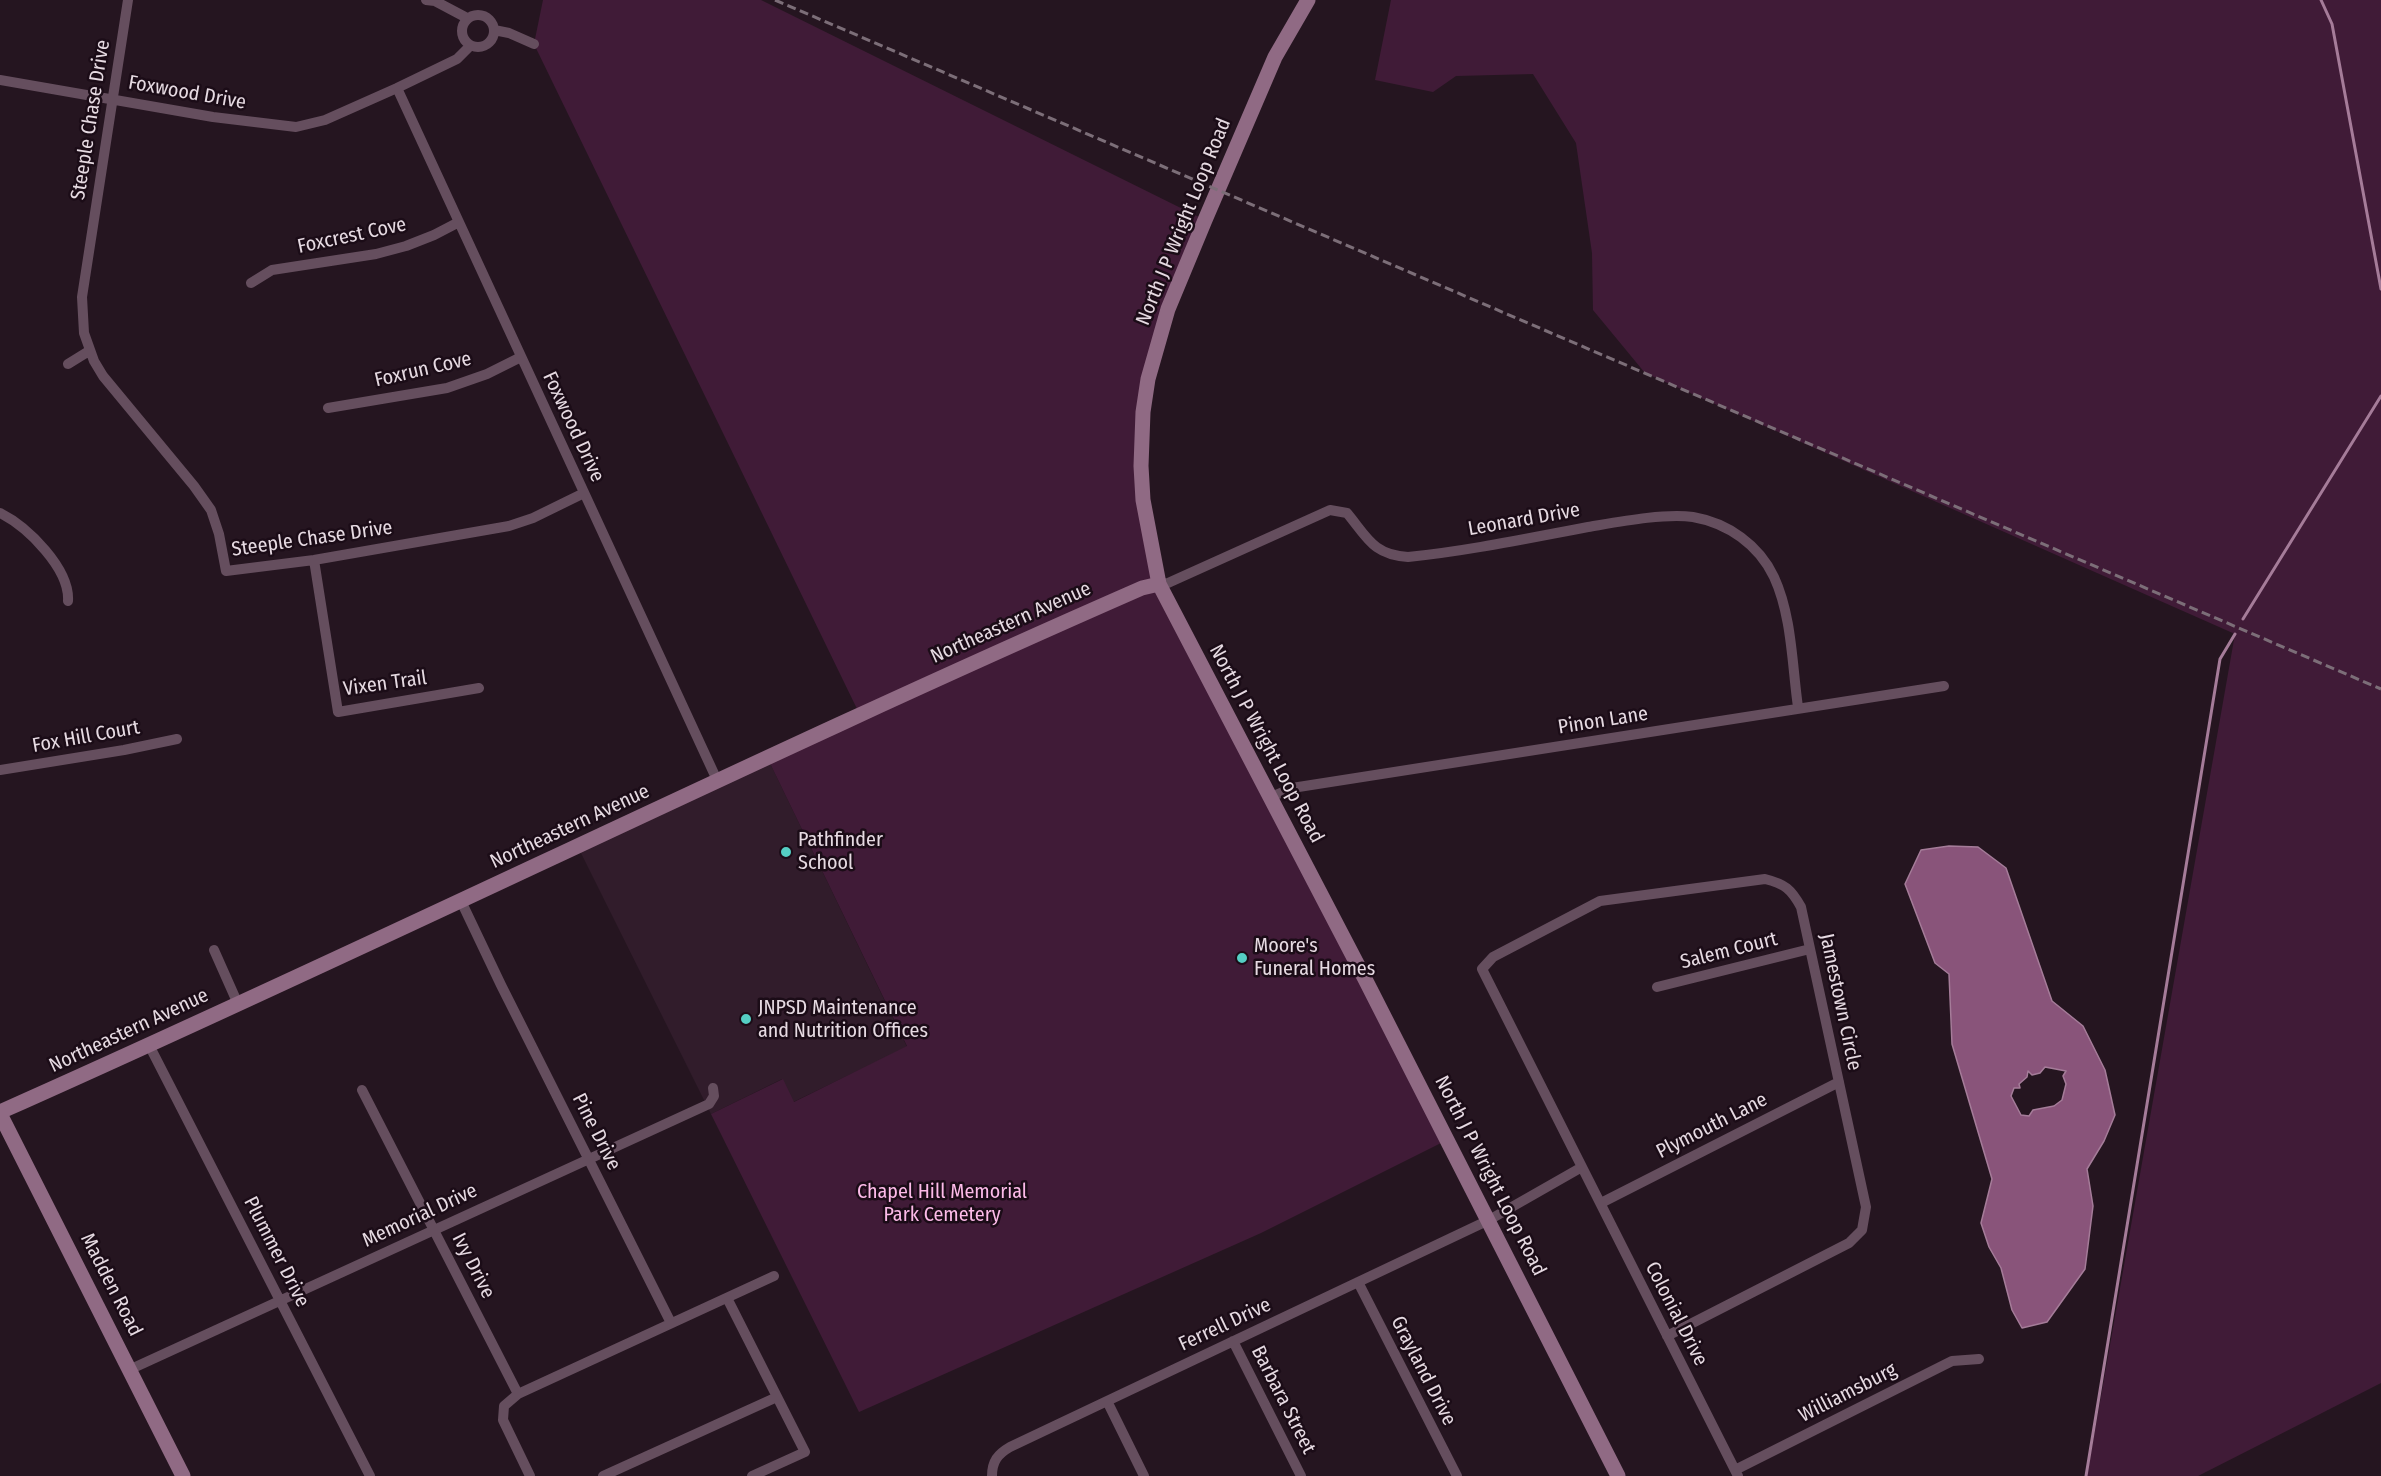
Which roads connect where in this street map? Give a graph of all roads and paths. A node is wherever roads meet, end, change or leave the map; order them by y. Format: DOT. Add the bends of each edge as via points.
graph roads {
  1 [pos="128,0"];
  2 [pos="426,0"];
  3 [pos="1308,0"];
  4 [pos="467,18"];
  5 [pos="494,30"];
  6 [pos="534,44"];
  7 [pos="470,46"];
  8 [pos="0,80"];
  9 [pos="398,88"];
  10 [pos="112,99"];
  11 [pos="459,222"];
  12 [pos="252,283"];
  13 [pos="89,351"];
  14 [pos="521,357"];
  15 [pos="68,364"];
  16 [pos="328,408"];
  17 [pos="584,493"];
  18 [pos="0,513"];
  19 [pos="314,560"];
  20 [pos="1159,584"];
  21 [pos="68,601"];
  22 [pos="1944,686"];
  23 [pos="479,688"];
  24 [pos="1798,707"];
  25 [pos="177,739"];
  26 [pos="0,770"];
  27 [pos="717,780"];
  28 [pos="1271,798"];
  29 [pos="461,901"];
  30 [pos="1810,949"];
  31 [pos="214,950"];
  32 [pos="1482,969"];
  33 [pos="1657,987"];
  34 [pos="238,1004"];
  35 [pos="149,1045"];
  36 [pos="1839,1082"];
  37 [pos="713,1088"];
  38 [pos="362,1090"];
  39 [pos="0,1113"];
  40 [pos="589,1157"];
  41 [pos="1582,1167"];
  42 [pos="1601,1203"];
  43 [pos="1489,1220"];
  44 [pos="434,1230"];
  45 [pos="774,1276"];
  46 [pos="1358,1282"];
  47 [pos="727,1298"];
  48 [pos="280,1300"];
  49 [pos="671,1323"];
  50 [pos="1667,1336"];
  51 [pos="1233,1341"];
  52 [pos="1979,1359"];
  53 [pos="131,1370"];
  54 [pos="518,1394"];
  55 [pos="777,1396"];
  56 [pos="1107,1401"];
  57 [pos="1737,1473"];
  58 [pos="183,1476"];
  59 [pos="370,1476"];
  60 [pos="531,1476"];
  61 [pos="603,1476"];
  62 [pos="752,1476"];
  63 [pos="992,1476"];
  64 [pos="1144,1476"];
  65 [pos="1301,1476"];
  66 [pos="1457,1476"];
  67 [pos="1618,1476"];
  1 -- 10 [label="street, Steeple Chase Drive"];
  2 -- 4 [label="street"];
  3 -- 20 [label="street, North J P Wright Loop Road" via="1275,57 1168,309 1148,380 1141,466 1143,500"];
  4 -- 5 [label="street" via="485,16"];
  4 -- 7 [label="street" via="462,33"];
  5 -- 6 [label="street"];
  5 -- 7 [label="street" via="490,42 483,47"];
  7 -- 9 [label="street, Foxwood Drive" via="457,59"];
  8 -- 10 [label="street, Foxwood Drive"];
  9 -- 10 [label="street, Foxwood Drive" via="325,120 296,127"];
  9 -- 11 [label="street, Foxwood Drive"];
  10 -- 13 [label="street, Steeple Chase Drive" via="82,297 82,324"];
  11 -- 12 [label="street, Foxcrest Cove" via="406,246 272,270"];
  11 -- 14 [label="street, Foxwood Drive"];
  13 -- 15 [label="street"];
  13 -- 19 [label="street, Steeple Chase Drive" via="103,376 211,510 226,571"];
  14 -- 16 [label="street, Foxrun Cove" via="447,388"];
  14 -- 17 [label="street, Foxwood Drive"];
  17 -- 19 [label="street, Steeple Chase Drive" via="509,526"];
  17 -- 27 [label="street, Foxwood Drive"];
  18 -- 21 [label="street" via="26,530 63,576 69,590"];
  19 -- 23 [label="street, Vixen Trail" via="338,712"];
  20 -- 24 [label="street, Leonard Drive" via="1330,510 1347,513 1376,548 1386,554 1408,557 1617,522 1694,518 1728,529 1743,539 1773,575 1784,609"];
  20 -- 27 [label="street, Northeastern Avenue" via="981,658"];
  20 -- 28 [label="street, North J P Wright Loop Road"];
  22 -- 24 [label="street, Pinon Lane"];
  24 -- 28 [label="street, Pinon Lane" via="1292,788"];
  25 -- 26 [label="street, Fox Hill Court"];
  27 -- 29 [label="street, Northeastern Avenue"];
  28 -- 43 [label="street, North J P Wright Loop Road"];
  29 -- 34 [label="street, Northeastern Avenue"];
  29 -- 40 [label="street, Pine Drive"];
  30 -- 32 [label="street, Jamestown Circle" via="1801,907 1793,893 1780,883 1765,879 1600,901 1493,957"];
  30 -- 33 [label="street, Salem Court"];
  30 -- 36 [label="street, Jamestown Circle"];
  31 -- 34 [label="street"];
  32 -- 41 [label="street, Colonial Drive"];
  34 -- 35 [label="street, Northeastern Avenue"];
  35 -- 39 [label="street, Northeastern Avenue"];
  35 -- 48 [label="street, Plummer Drive"];
  36 -- 42 [label="street, Plymouth Lane"];
  36 -- 50 [label="street, Jamestown Circle" via="1866,1207 1862,1230 1849,1243"];
  37 -- 40 [label="street, Memorial Drive" via="709,1104"];
  38 -- 44 [label="street, Ivy Drive"];
  39 -- 53 [label="street, Madden Road"];
  40 -- 44 [label="street, Memorial Drive"];
  40 -- 49 [label="street, Pine Drive"];
  41 -- 42 [label="street, Colonial Drive"];
  41 -- 43 [label="street"];
  42 -- 50 [label="street, Colonial Drive"];
  43 -- 46 [label="street, Ferrell Drive"];
  43 -- 67 [label="street, North J P Wright Loop Road"];
  44 -- 48 [label="street, Memorial Drive"];
  44 -- 54 [label="street, Ivy Drive"];
  45 -- 47 [label="street"];
  46 -- 51 [label="street, Ferrell Drive"];
  46 -- 66 [label="street, Grayland Drive"];
  47 -- 49 [label="street"];
  47 -- 55 [label="street"];
  48 -- 53 [label="street, Memorial Drive"];
  48 -- 59 [label="street, Plummer Drive"];
  49 -- 54 [label="street"];
  50 -- 57 [label="street, Colonial Drive"];
  51 -- 56 [label="street, Ferrell Drive"];
  51 -- 65 [label="street, Barbara Street"];
  52 -- 57 [label="street, Williamsburg" via="1952,1361"];
  53 -- 58 [label="street, Madden Road"];
  54 -- 60 [label="street" via="504,1406 503,1420"];
  55 -- 61 [label="street"];
  55 -- 62 [label="street" via="805,1452"];
  56 -- 63 [label="street, Ferrell Drive" via="1002,1452"];
  56 -- 64 [label="street"];
}
